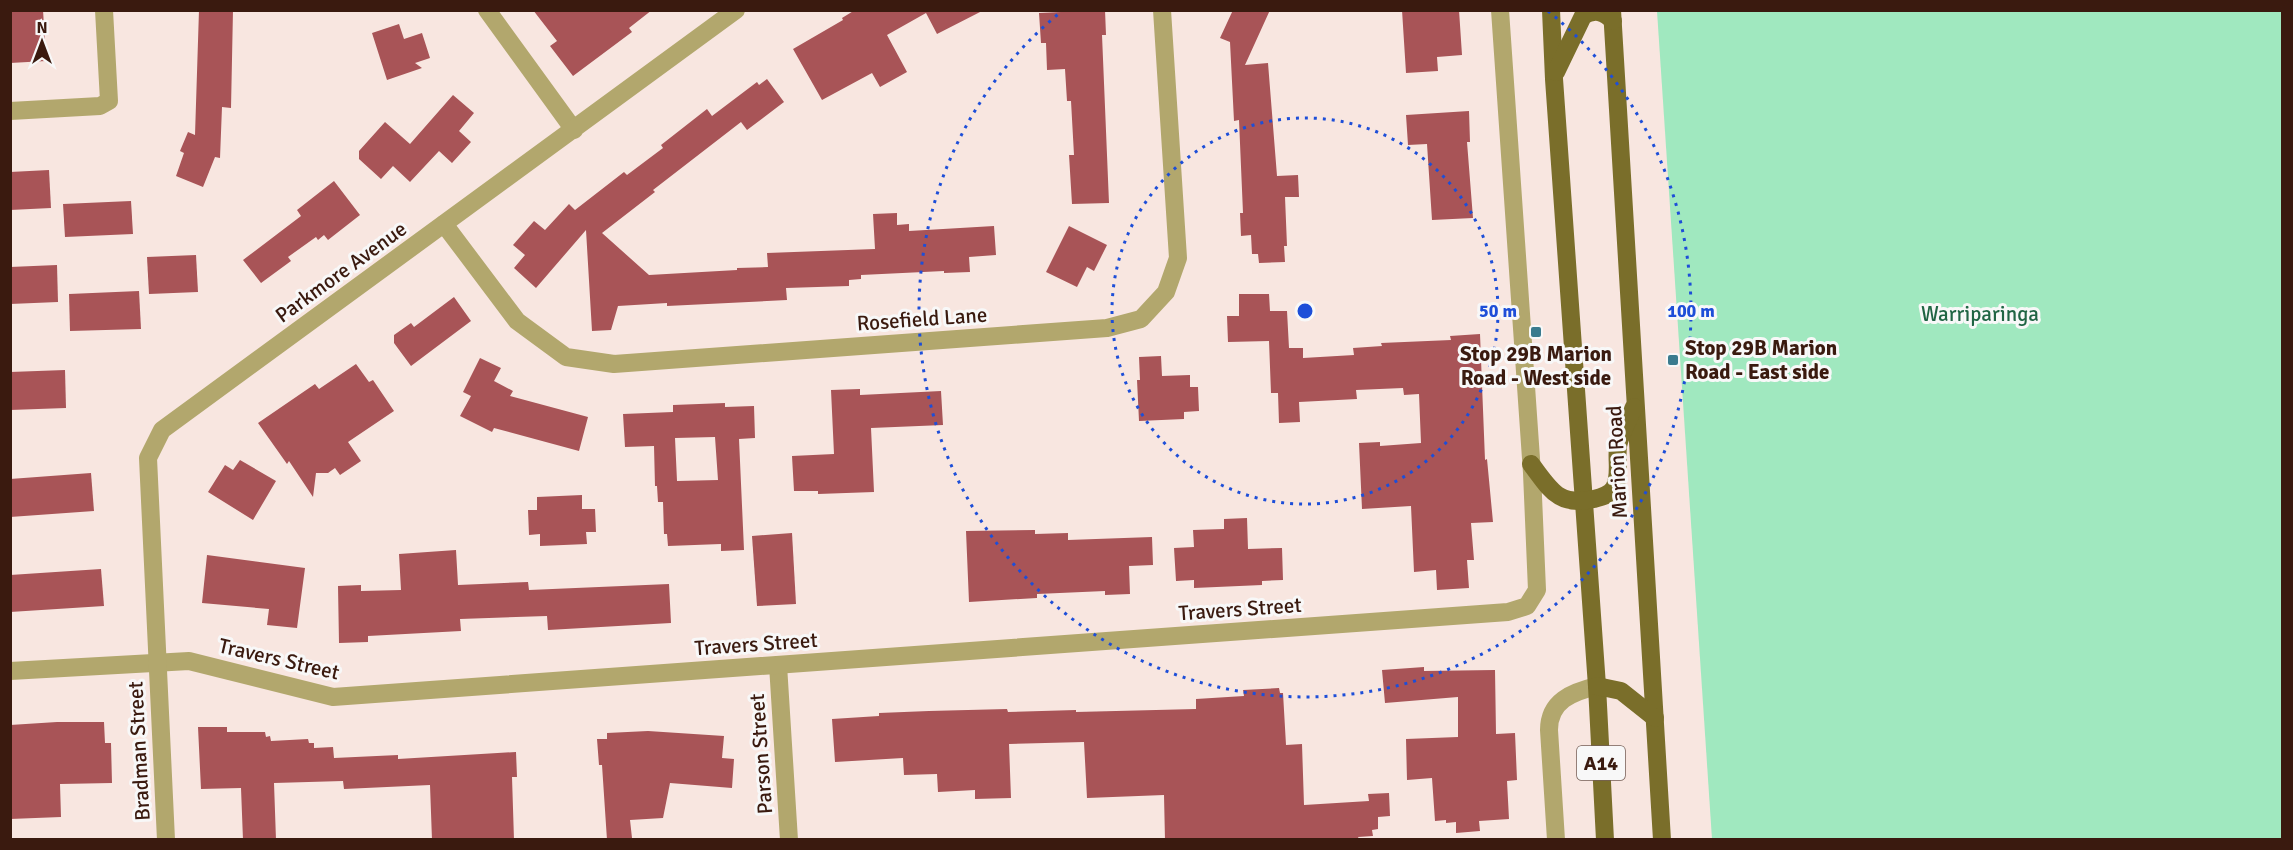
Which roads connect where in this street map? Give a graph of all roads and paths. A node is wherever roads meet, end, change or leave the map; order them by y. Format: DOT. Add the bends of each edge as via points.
graph roads {
  1 [pos="104,10"];
  2 [pos="487,10"];
  3 [pos="735,10"];
  4 [pos="1162,10"];
  5 [pos="1500,10"];
  6 [pos="1551,10"];
  7 [pos="1612,16"];
  8 [pos="1554,80"];
  9 [pos="10,111"];
  10 [pos="574,130"];
  11 [pos="444,224"];
  12 [pos="1636,403"];
  13 [pos="1531,464"];
  14 [pos="1584,501"];
  15 [pos="158,662"];
  16 [pos="778,665"];
  17 [pos="10,670"];
  18 [pos="1597,686"];
  19 [pos="1655,718"];
  20 [pos="166,840"];
  21 [pos="789,840"];
  22 [pos="1556,840"];
  23 [pos="1605,840"];
  24 [pos="1662,840"];
  1 -- 9 [label="street" via="109,101 100,106"];
  2 -- 10 [label="street"];
  3 -- 10 [label="street, Parkmore Avenue"];
  4 -- 11 [label="street, Rosefield Lane" via="1178,258 1166,292 1141,319 1107,328 614,364 566,357 517,321"];
  5 -- 13 [label="street"];
  6 -- 8 [label="main road, Marion Road / A14"];
  7 -- 8 [label="main road" via="1591,12 1583,16"];
  7 -- 12 [label="main road, Marion Road"];
  8 -- 14 [label="main road, Marion Road / A14"];
  10 -- 11 [label="street, Parkmore Avenue"];
  11 -- 15 [label="street, Parkmore Avenue" via="162,430 148,458"];
  12 -- 14 [label="main road" via="1618,445 1613,491"];
  12 -- 19 [label="main road, Marion Road"];
  13 -- 14 [label="main road" via="1556,495 1565,500"];
  13 -- 16 [label="street, Travers Street" via="1537,590 1527,606 1508,612"];
  14 -- 18 [label="main road, Marion Road / A14"];
  15 -- 16 [label="street, Travers Street" via="189,661 333,698"];
  15 -- 17 [label="street, Travers Street"];
  15 -- 20 [label="street, Bradman Street"];
  16 -- 21 [label="street, Parson Street"];
  18 -- 19 [label="main road" via="1621,691"];
  18 -- 22 [label="street" via="1567,697 1550,715"];
  18 -- 23 [label="main road, Marion Road / A14"];
  19 -- 24 [label="main road, Marion Road"];
}
